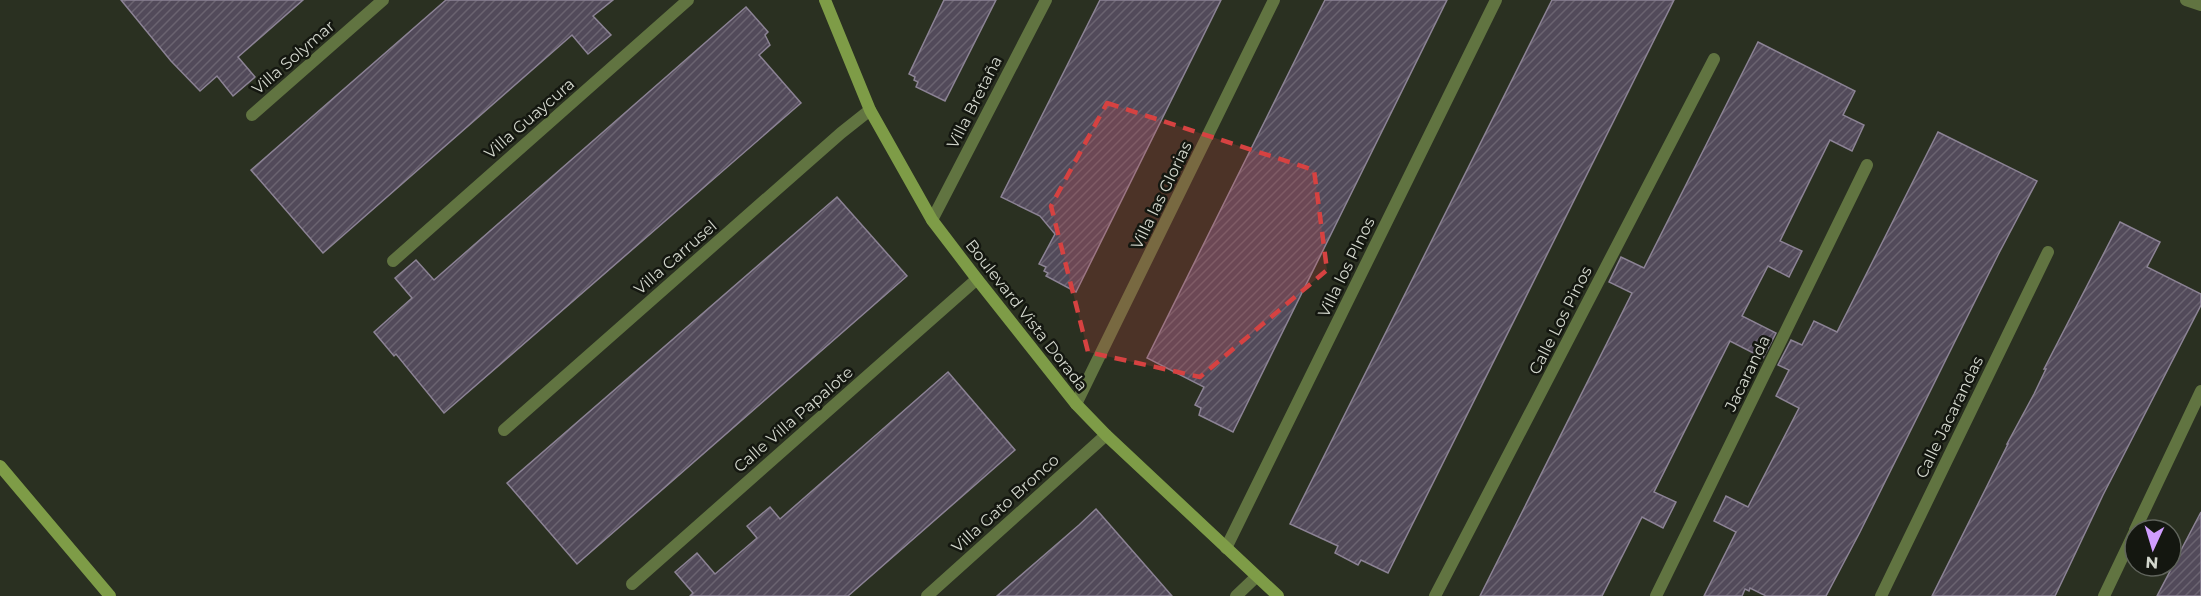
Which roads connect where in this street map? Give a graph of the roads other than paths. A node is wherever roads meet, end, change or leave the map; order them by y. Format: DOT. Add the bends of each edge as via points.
graph roads {
  1 [pos="383,0"];
  2 [pos="688,0"];
  3 [pos="825,0"];
  4 [pos="1046,0"];
  5 [pos="1274,0"];
  6 [pos="1497,0"];
  7 [pos="2186,0"];
  8 [pos="2201,5"];
  9 [pos="1714,59"];
  10 [pos="870,110"];
  11 [pos="252,115"];
  12 [pos="1867,165"];
  13 [pos="932,220"];
  14 [pos="2048,252"];
  15 [pos="393,261"];
  16 [pos="977,279"];
  17 [pos="2201,391"];
  18 [pos="1076,404"];
  19 [pos="504,430"];
  20 [pos="1106,435"];
  21 [pos="0,466"];
  22 [pos="2141,518"];
  23 [pos="1226,548"];
  24 [pos="2123,556"];
  25 [pos="1256,577"];
  26 [pos="632,584"];
  27 [pos="110,596"];
  28 [pos="927,596"];
  29 [pos="1236,596"];
  30 [pos="1278,596"];
  31 [pos="1435,596"];
  32 [pos="1656,596"];
  33 [pos="1881,596"];
  34 [pos="2104,596"];
  1 -- 11 [label="street, Villa Solymar"];
  2 -- 15 [label="street, Villa Guaycura"];
  3 -- 10 [label="street, Boulevard Vista Dorada"];
  4 -- 13 [label="street, Villa Bretaña"];
  5 -- 18 [label="street, Villa las Glorias"];
  6 -- 23 [label="street, Villa los PInos"];
  7 -- 8 [label="street"];
  9 -- 31 [label="street, Calle Los Pinos"];
  10 -- 13 [label="street, Boulevard Vista Dorada"];
  10 -- 19 [label="street, Villa Carrusel"];
  12 -- 32 [label="street, Jacaranda"];
  13 -- 16 [label="street, Boulevard Vista Dorada"];
  14 -- 33 [label="street, Calle Jacarandas"];
  16 -- 18 [label="street, Boulevard Vista Dorada"];
  16 -- 26 [label="street, Calle Villa Papalote"];
  17 -- 22 [label="street"];
  18 -- 20 [label="street, Boulevard Vista Dorada"];
  20 -- 23 [label="street, Boulevard Vista Dorada"];
  20 -- 28 [label="street, Villa Gato Bronco"];
  21 -- 27 [label="street"];
  23 -- 25 [label="street, Boulevard Vista Dorada"];
  24 -- 34 [label="street"];
  25 -- 29 [label="street"];
  25 -- 30 [label="street, Boulevard Vista Dorada"];
}
